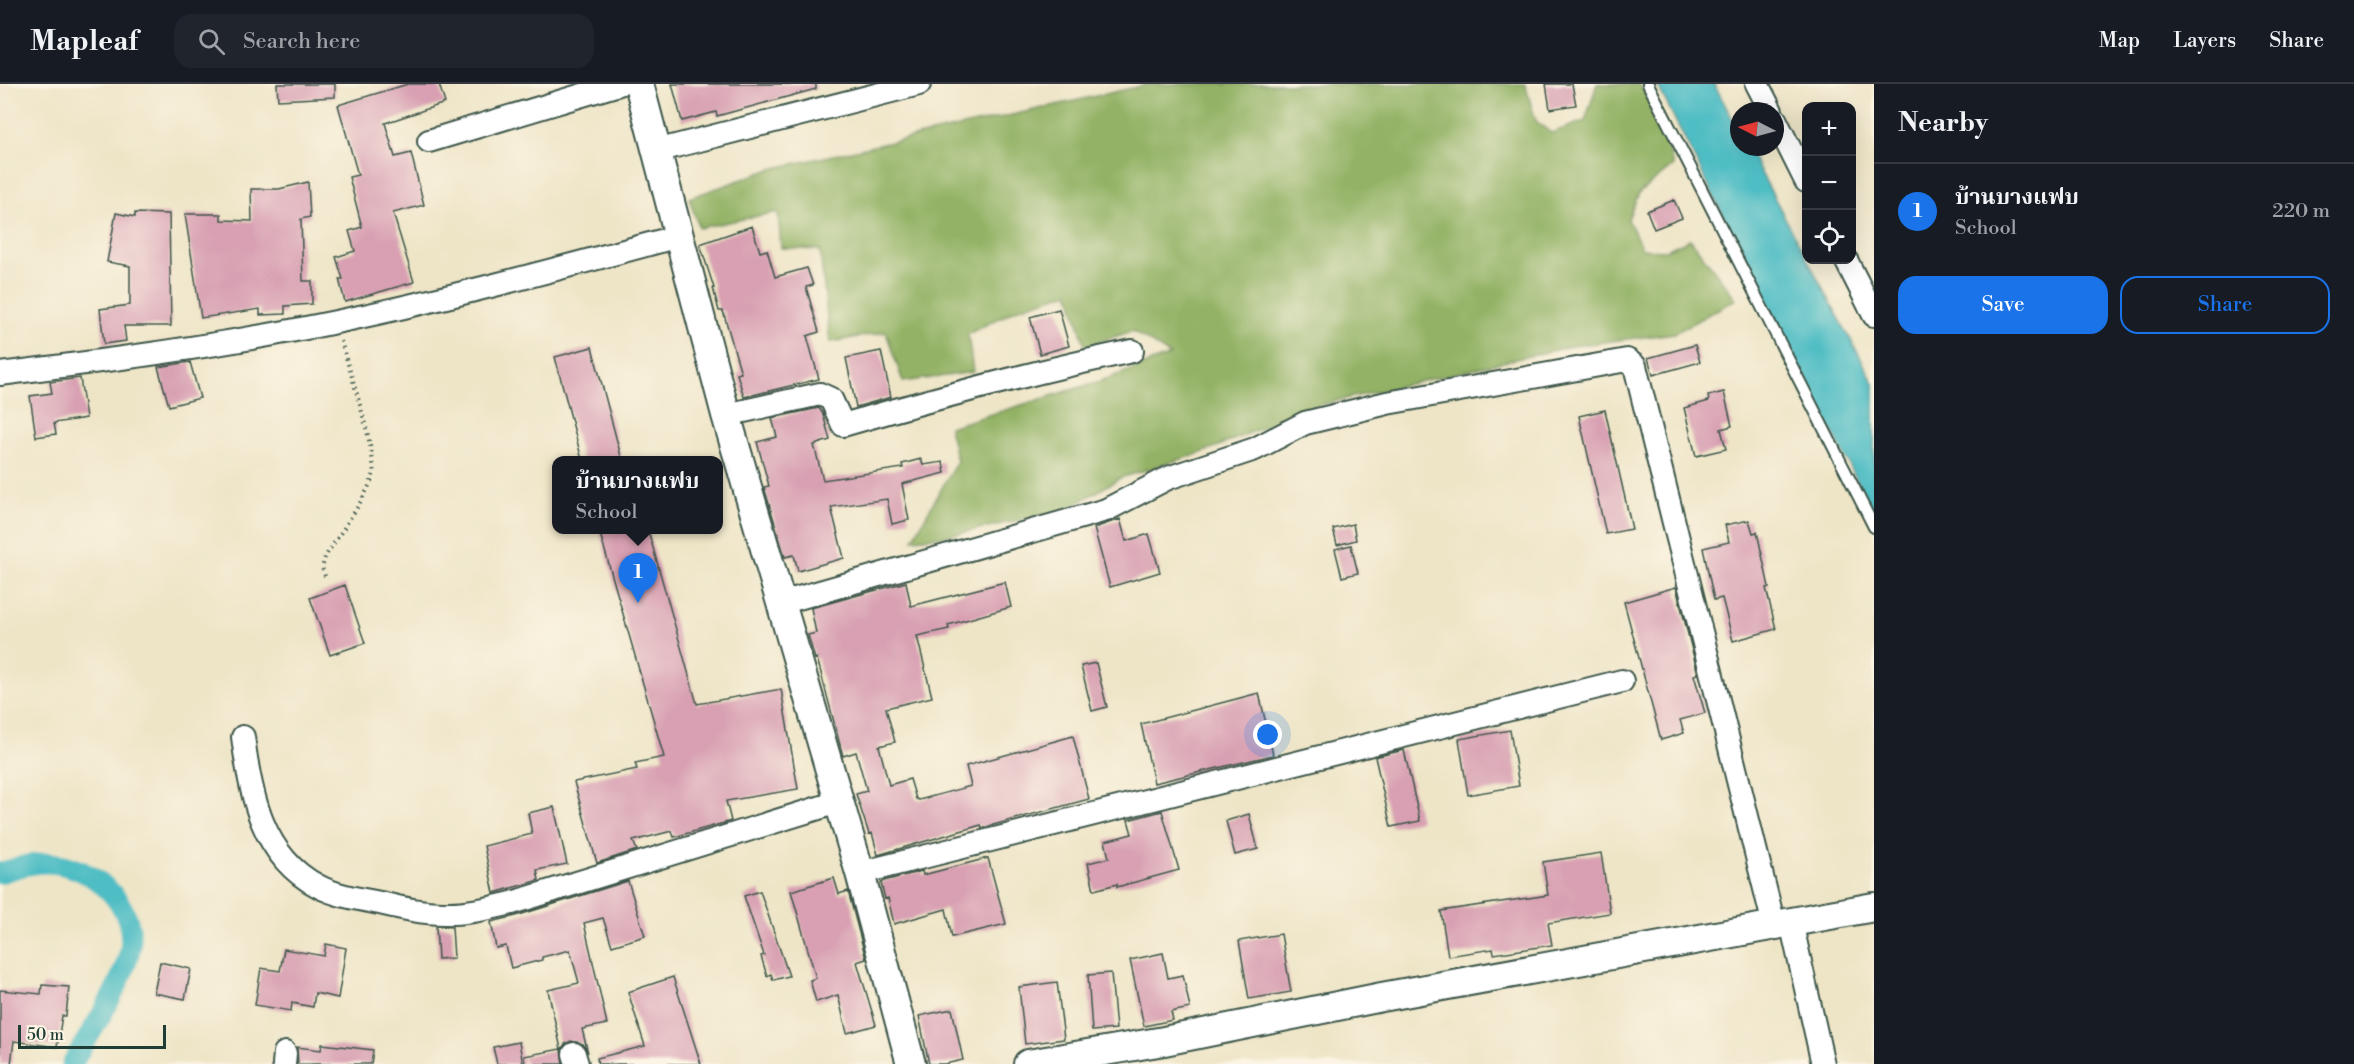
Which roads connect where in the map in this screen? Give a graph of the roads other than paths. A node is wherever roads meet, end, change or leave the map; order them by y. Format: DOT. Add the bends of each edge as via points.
graph roads {
  1 [pos="619,84"];
  2 [pos="639,84"];
  3 [pos="919,84"];
  4 [pos="1648,84"];
  5 [pos="1757,84"];
  6 [pos="1766,102"];
  7 [pos="1784,137"];
  8 [pos="429,141"];
  9 [pos="656,151"];
  10 [pos="1802,173"];
  11 [pos="679,236"];
  12 [pos="1848,264"];
  13 [pos="1873,312"];
  14 [pos="1132,351"];
  15 [pos="0,374"];
  16 [pos="726,415"];
  17 [pos="1874,527"];
  18 [pos="782,603"];
  19 [pos="1622,681"];
  20 [pos="243,737"];
  21 [pos="838,802"];
  22 [pos="860,873"];
  23 [pos="1874,907"];
  24 [pos="1782,924"];
  25 [pos="911,1064"];
  26 [pos="1028,1064"];
  27 [pos="1823,1064"];
  1 -- 8 [label="street"];
  2 -- 9 [label="street"];
  3 -- 9 [label="street"];
  4 -- 17 [label="lane"];
  5 -- 6 [label="street"];
  7 -- 10 [label="street"];
  9 -- 11 [label="street"];
  11 -- 15 [label="street" via="508,282 336,322 124,359"];
  11 -- 16 [label="street"];
  12 -- 13 [label="street"];
  14 -- 16 [label="street" via="1034,372 843,425 831,399 820,394"];
  16 -- 18 [label="street"];
  18 -- 21 [label="street"];
  18 -- 24 [label="street" via="1106,510 1168,478 1255,449 1305,423 1387,403 1628,360 1635,366"];
  19 -- 22 [label="street"];
  20 -- 21 [label="street" via="257,810 269,837 290,865 329,891 426,912 463,912 512,903"];
  21 -- 22 [label="street"];
  22 -- 25 [label="street"];
  23 -- 24 [label="street"];
  24 -- 26 [label="street"];
  24 -- 27 [label="street"];
}
